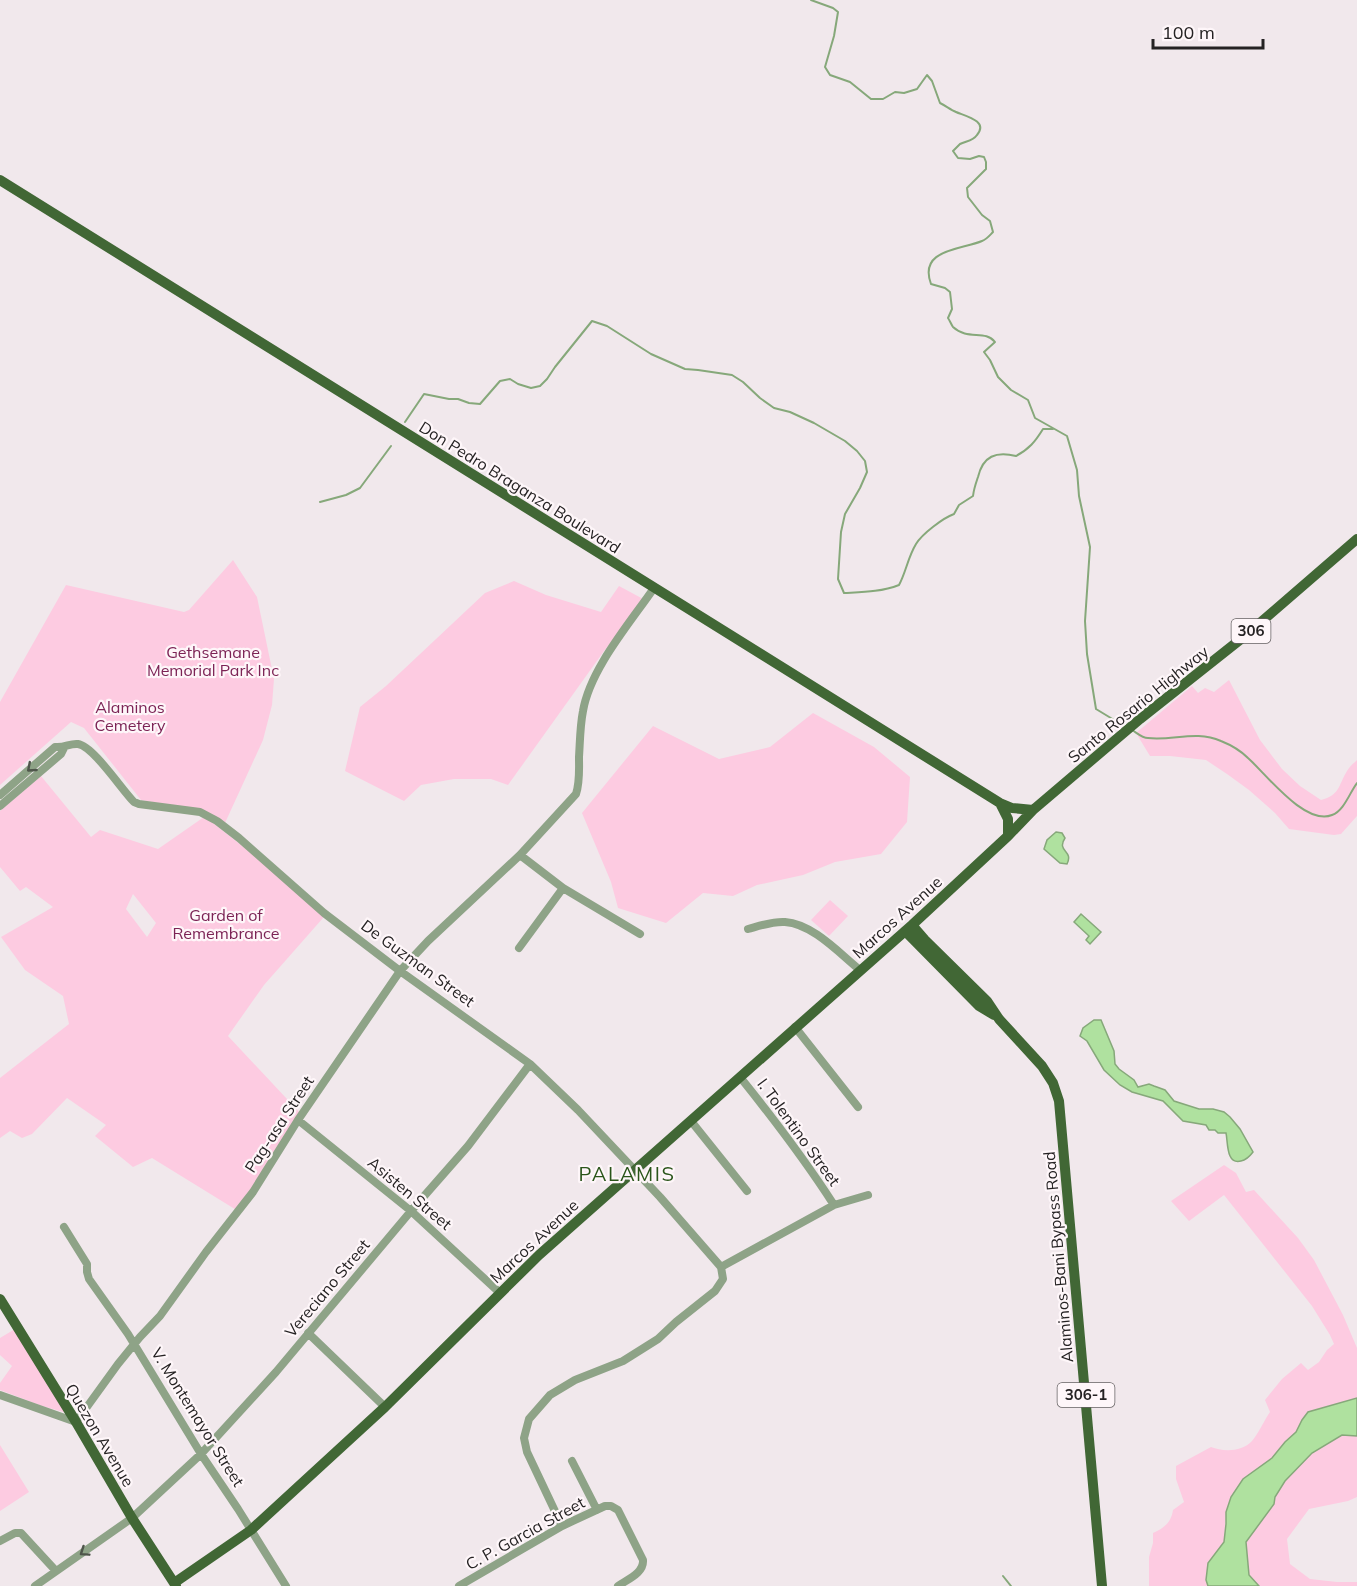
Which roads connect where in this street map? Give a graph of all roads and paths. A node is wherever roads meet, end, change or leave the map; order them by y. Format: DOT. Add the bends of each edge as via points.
graph roads {
  1 [pos="0,180"];
  2 [pos="1357,539"];
  3 [pos="654,588"];
  4 [pos="4,795"];
  5 [pos="1000,803"];
  6 [pos="0,806"];
  7 [pos="1012,808"];
  8 [pos="1033,810"];
  9 [pos="1021,823"];
  10 [pos="1008,836"];
  11 [pos="520,855"];
  12 [pos="563,888"];
  13 [pos="908,928"];
  14 [pos="748,929"];
  15 [pos="640,934"];
  16 [pos="519,948"];
  17 [pos="860,970"];
  18 [pos="400,971"];
  19 [pos="795,1027"];
  20 [pos="530,1064"];
  21 [pos="740,1077"];
  22 [pos="858,1107"];
  23 [pos="298,1120"];
  24 [pos="691,1120"];
  25 [pos="634,1170"];
  26 [pos="747,1191"];
  27 [pos="868,1195"];
  28 [pos="834,1205"];
  29 [pos="411,1211"];
  30 [pos="63,1227"];
  31 [pos="721,1267"];
  32 [pos="500,1293"];
  33 [pos="0,1299"];
  34 [pos="308,1333"];
  35 [pos="134,1344"];
  36 [pos="0,1395"];
  37 [pos="385,1407"];
  38 [pos="76,1422"];
  39 [pos="201,1454"];
  40 [pos="572,1461"];
  41 [pos="601,1508"];
  42 [pos="132,1518"];
  43 [pos="562,1526"];
  44 [pos="251,1530"];
  45 [pos="0,1541"];
  46 [pos="56,1571"];
  47 [pos="173,1585"];
  48 [pos="35,1586"];
  49 [pos="286,1586"];
  50 [pos="459,1586"];
  51 [pos="618,1586"];
  52 [pos="1102,1586"];
  1 -- 3 [label="main road, Don Pedro Braganza Boulevard"];
  2 -- 8 [label="main road, Santo Rosario Highway / 306"];
  3 -- 5 [label="main road, Don Pedro Braganza Boulevard"];
  3 -- 11 [label="street, Pag-asa Street" via="588,690 576,794"];
  4 -- 6 [label="street"];
  4 -- 18 [label="street, De Guzman Street" via="56,747 63,751 77,744 86,747 139,804 200,812 217,821 324,913"];
  5 -- 7 [label="main road, Don Pedro Braganza Boulevard"];
  5 -- 9 [label="main road"];
  5 -- 10 [label="main road" via="1008,819"];
  7 -- 8 [label="main road, Don Pedro Braganza Boulevard"];
  7 -- 9 [label="main road"];
  8 -- 9 [label="main road, Santo Rosario Highway / 306"];
  9 -- 10 [label="main road, Marcos Avenue / 306"];
  10 -- 13 [label="main road, Marcos Avenue / 306"];
  11 -- 12 [label="street"];
  11 -- 18 [label="street, Pag-asa Street"];
  12 -- 15 [label="street"];
  12 -- 16 [label="street"];
  13 -- 17 [label="main road, Marcos Avenue / 306"];
  13 -- 52 [label="main road, Alaminos-Bani Bypass Road / 306-1" via="979,1006 999,1019 1042,1066 1059,1101"];
  14 -- 17 [label="street" via="788,922 817,934"];
  17 -- 19 [label="main road, Marcos Avenue / 306"];
  18 -- 20 [label="street, De Guzman Street"];
  18 -- 23 [label="street, Pag-asa Street"];
  19 -- 21 [label="main road, Marcos Avenue / 306"];
  19 -- 22 [label="street"];
  20 -- 25 [label="street, De Guzman Street"];
  20 -- 29 [label="street, Vereciano Street" via="468,1146"];
  21 -- 24 [label="main road, Marcos Avenue / 306"];
  21 -- 28 [label="street, I. Tolentino Street" via="796,1148"];
  23 -- 29 [label="street, Asisten Street"];
  23 -- 35 [label="street, Pag-asa Street" via="253,1192 160,1316"];
  24 -- 25 [label="main road, Marcos Avenue / 306"];
  24 -- 26 [label="street"];
  25 -- 31 [label="street, De Guzman Street"];
  25 -- 32 [label="main road, Marcos Avenue / 306"];
  27 -- 28 [label="street"];
  28 -- 31 [label="street"];
  29 -- 32 [label="street, Asisten Street"];
  29 -- 34 [label="street, Vereciano Street"];
  30 -- 35 [label="street, V. Montemayor Street" via="87,1264 89,1279"];
  31 -- 43 [label="street" via="723,1279 716,1291 658,1339 623,1361 575,1380 550,1395 529,1419 524,1438 527,1452"];
  32 -- 37 [label="main road, Marcos Avenue / 306"];
  33 -- 38 [label="main road, Quezon Avenue / 306"];
  34 -- 37 [label="street"];
  34 -- 39 [label="street, Vereciano Street"];
  35 -- 38 [label="street, Pag-asa Street"];
  35 -- 39 [label="street, V. Montemayor Street"];
  36 -- 38 [label="street"];
  37 -- 44 [label="main road, Marcos Avenue / 306"];
  38 -- 42 [label="main road, Quezon Avenue / 306"];
  39 -- 42 [label="street, Vereciano Street"];
  39 -- 44 [label="street, V. Montemayor Street"];
  40 -- 41 [label="street"];
  41 -- 43 [label="street, C. P. Garcia Street"];
  41 -- 51 [label="street" via="611,1506 618,1510 644,1564 642,1570"];
  42 -- 46 [label="street, Vereciano Street, one-way"];
  42 -- 47 [label="main road, Quezon Avenue / 306"];
  43 -- 50 [label="street, C. P. Garcia Street"];
  44 -- 47 [label="main road, Marcos Avenue / 306"];
  44 -- 49 [label="street, V. Montemayor Street"];
  45 -- 46 [label="street" via="21,1533"];
  46 -- 48 [label="street, Vereciano Street"];
}
